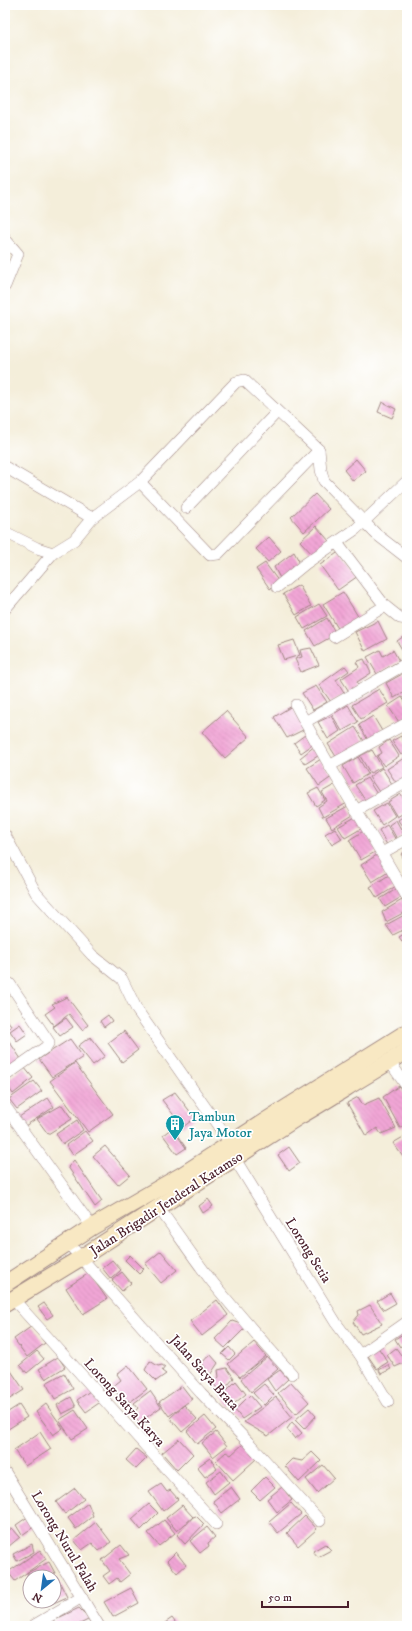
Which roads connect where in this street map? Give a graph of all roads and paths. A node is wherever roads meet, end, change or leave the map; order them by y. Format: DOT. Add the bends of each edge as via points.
graph roads {
  1 [pos="5,239"];
  2 [pos="5,286"];
  3 [pos="277,412"];
  4 [pos="319,450"];
  5 [pos="5,467"];
  6 [pos="407,481"];
  7 [pos="140,482"];
  8 [pos="186,508"];
  9 [pos="92,518"];
  10 [pos="364,522"];
  11 [pos="5,532"];
  12 [pos="337,543"];
  13 [pos="53,553"];
  14 [pos="407,558"];
  15 [pos="277,587"];
  16 [pos="385,606"];
  17 [pos="5,609"];
  18 [pos="407,619"];
  19 [pos="334,637"];
  20 [pos="407,664"];
  21 [pos="296,705"];
  22 [pos="305,722"];
  23 [pos="407,723"];
  24 [pos="329,766"];
  25 [pos="407,782"];
  26 [pos="356,811"];
  27 [pos="5,835"];
  28 [pos="407,839"];
  29 [pos="382,853"];
  30 [pos="407,897"];
  31 [pos="10,984"];
  32 [pos="407,1032"];
  33 [pos="407,1050"];
  34 [pos="390,1062"];
  35 [pos="5,1076"];
  36 [pos="407,1088"];
  37 [pos="5,1106"];
  38 [pos="233,1151"];
  39 [pos="158,1207"];
  40 [pos="92,1227"];
  41 [pos="68,1243"];
  42 [pos="82,1257"];
  43 [pos="5,1284"];
  44 [pos="9,1302"];
  45 [pos="407,1322"];
  46 [pos="360,1355"];
  47 [pos="292,1374"];
  48 [pos="388,1402"];
  49 [pos="5,1472"];
  50 [pos="320,1521"];
  51 [pos="216,1524"];
  52 [pos="82,1597"];
  53 [pos="33,1626"];
  54 [pos="99,1626"];
  1 -- 2 [label="street" via="18,254"];
  3 -- 4 [label="street"];
  3 -- 7 [label="street" via="244,380 236,382"];
  3 -- 8 [label="street"];
  4 -- 7 [label="street" via="218,554 210,555"];
  4 -- 10 [label="street" via="324,481"];
  5 -- 9 [label="street"];
  6 -- 10 [label="street"];
  7 -- 9 [label="street"];
  9 -- 13 [label="street" via="74,540"];
  10 -- 12 [label="street"];
  10 -- 14 [label="street"];
  11 -- 13 [label="street"];
  12 -- 15 [label="street" via="304,564"];
  12 -- 16 [label="street"];
  13 -- 17 [label="street"];
  16 -- 18 [label="street" via="400,618"];
  16 -- 19 [label="street"];
  20 -- 22 [label="street"];
  21 -- 22 [label="street"];
  22 -- 24 [label="street"];
  23 -- 24 [label="street"];
  24 -- 26 [label="street"];
  25 -- 26 [label="street"];
  26 -- 29 [label="street"];
  27 -- 38 [label="street, Lorong Setia" via="36,893 92,955 122,979 137,1010"];
  28 -- 29 [label="street"];
  29 -- 30 [label="street"];
  31 -- 35 [label="street" via="49,1042 46,1047"];
  32 -- 38 [label="main road, Jalan Brigadir Jenderal Katamso" via="282,1110"];
  33 -- 34 [label="main road, Jalan Brigadir Jenderal Katamso"];
  34 -- 36 [label="street"];
  34 -- 38 [label="main road, Jalan Brigadir Jenderal Katamso"];
  37 -- 40 [label="street"];
  38 -- 39 [label="main road, Jalan Brigadir Jenderal Katamso"];
  38 -- 40 [label="main road, Jalan Brigadir Jenderal Katamso"];
  38 -- 46 [label="street, Lorong Setia" via="336,1323"];
  39 -- 42 [label="main road, Jalan Brigadir Jenderal Katamso"];
  39 -- 47 [label="street" via="210,1279"];
  40 -- 41 [label="main road, Jalan Brigadir Jenderal Katamso"];
  41 -- 42 [label="street, Jalan Satya Brata"];
  41 -- 43 [label="main road, Jalan Brigadir Jenderal Katamso"];
  42 -- 44 [label="main road, Jalan Brigadir Jenderal Katamso"];
  42 -- 50 [label="street, Jalan Satya Brata" via="201,1393"];
  44 -- 51 [label="street, Lorong Satya Karya"];
  45 -- 46 [label="street"];
  46 -- 48 [label="street, Lorong Setia"];
  49 -- 52 [label="street, Lorong Nurul Falah"];
  52 -- 53 [label="street"];
  52 -- 54 [label="street, Lorong Nurul Falah"];
}
